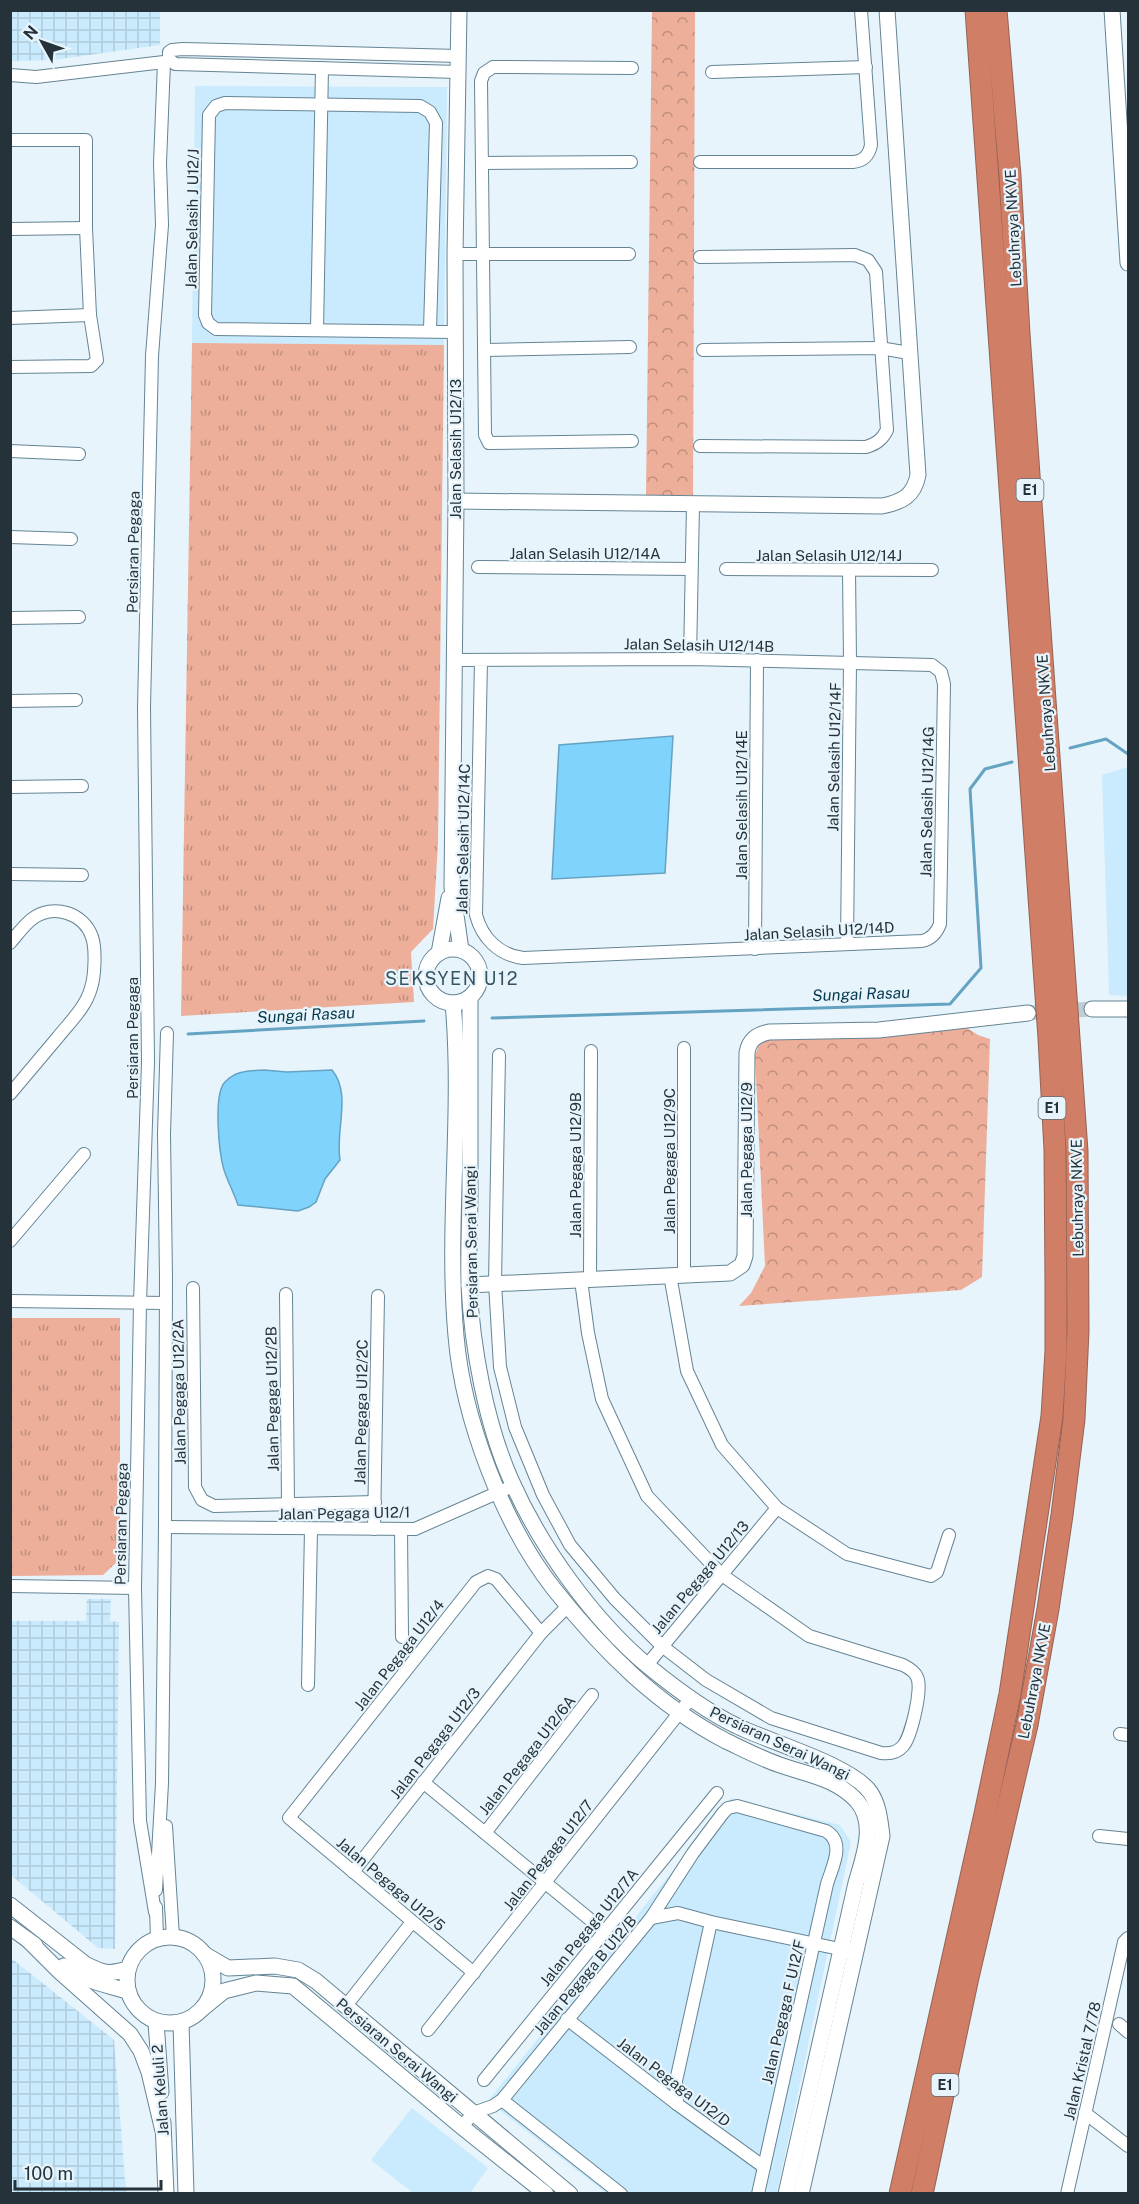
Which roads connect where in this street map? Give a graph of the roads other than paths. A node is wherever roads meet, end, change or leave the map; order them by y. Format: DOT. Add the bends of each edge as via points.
graph roads {
  1 [pos="459,10"];
  2 [pos="861,10"];
  3 [pos="887,10"];
  4 [pos="976,10"];
  5 [pos="996,10"];
  6 [pos="1112,10"];
  7 [pos="459,56"];
  8 [pos="866,67"];
  9 [pos="322,68"];
  10 [pos="632,68"];
  11 [pos="459,72"];
  12 [pos="711,72"];
  13 [pos="10,75"];
  14 [pos="321,104"];
  15 [pos="10,140"];
  16 [pos="631,162"];
  17 [pos="700,162"];
  18 [pos="482,163"];
  19 [pos="86,228"];
  20 [pos="10,229"];
  21 [pos="455,254"];
  22 [pos="629,254"];
  23 [pos="483,256"];
  24 [pos="700,257"];
  25 [pos="1128,262"];
  26 [pos="90,315"];
  27 [pos="10,318"];
  28 [pos="317,330"];
  29 [pos="430,330"];
  30 [pos="456,332"];
  31 [pos="630,347"];
  32 [pos="880,348"];
  33 [pos="484,350"];
  34 [pos="703,350"];
  35 [pos="909,353"];
  36 [pos="10,367"];
  37 [pos="632,441"];
  38 [pos="700,446"];
  39 [pos="10,451"];
  40 [pos="79,454"];
  41 [pos="456,501"];
  42 [pos="693,505"];
  43 [pos="10,537"];
  44 [pos="71,539"];
  45 [pos="478,567"];
  46 [pos="691,569"];
  47 [pos="726,569"];
  48 [pos="849,570"];
  49 [pos="932,570"];
  50 [pos="79,617"];
  51 [pos="10,618"];
  52 [pos="690,659"];
  53 [pos="454,660"];
  54 [pos="481,660"];
  55 [pos="757,660"];
  56 [pos="850,662"];
  57 [pos="941,672"];
  58 [pos="76,700"];
  59 [pos="10,701"];
  60 [pos="82,786"];
  61 [pos="10,787"];
  62 [pos="10,874"];
  63 [pos="82,875"];
  64 [pos="452,887"];
  65 [pos="935,933"];
  66 [pos="10,943"];
  67 [pos="846,944"];
  68 [pos="754,949"];
  69 [pos="461,950"];
  70 [pos="701,952"];
  71 [pos="439,953"];
  72 [pos="470,997"];
  73 [pos="453,1003"];
  74 [pos="1092,1008"];
  75 [pos="1128,1009"];
  76 [pos="1028,1013"];
  77 [pos="167,1033"];
  78 [pos="684,1048"];
  79 [pos="591,1051"];
  80 [pos="499,1055"];
  81 [pos="10,1094"];
  82 [pos="84,1154"];
  83 [pos="10,1241"];
  84 [pos="677,1275"];
  85 [pos="586,1279"];
  86 [pos="495,1283"];
  87 [pos="469,1284"];
  88 [pos="193,1288"];
  89 [pos="286,1294"];
  90 [pos="378,1296"];
  91 [pos="10,1301"];
  92 [pos="140,1303"];
  93 [pos="166,1303"];
  94 [pos="513,1484"];
  95 [pos="498,1494"];
  96 [pos="375,1502"];
  97 [pos="288,1504"];
  98 [pos="777,1508"];
  99 [pos="165,1527"];
  100 [pos="311,1529"];
  101 [pos="374,1529"];
  102 [pos="401,1529"];
  103 [pos="949,1535"];
  104 [pos="722,1575"];
  105 [pos="10,1586"];
  106 [pos="135,1588"];
  107 [pos="568,1606"];
  108 [pos="541,1633"];
  109 [pos="402,1637"];
  110 [pos="662,1646"];
  111 [pos="647,1665"];
  112 [pos="308,1685"];
  113 [pos="592,1695"];
  114 [pos="691,1698"];
  115 [pos="680,1713"];
  116 [pos="423,1782"];
  117 [pos="162,1783"];
  118 [pos="717,1793"];
  119 [pos="289,1818"];
  120 [pos="485,1833"];
  121 [pos="1099,1836"];
  122 [pos="1128,1839"];
  123 [pos="353,1872"];
  124 [pos="545,1882"];
  125 [pos="10,1905"];
  126 [pos="155,1912"];
  127 [pos="651,1918"];
  128 [pos="412,1922"];
  129 [pos="711,1922"];
  130 [pos="10,1927"];
  131 [pos="604,1931"];
  132 [pos="173,1937"];
  133 [pos="1128,1938"];
  134 [pos="157,1939"];
  135 [pos="28,1940"];
  136 [pos="814,1944"];
  137 [pos="848,1950"];
  138 [pos="204,1954"];
  139 [pos="128,1969"];
  140 [pos="474,1974"];
  141 [pos="127,1991"];
  142 [pos="345,2007"];
  143 [pos="202,2009"];
  144 [pos="567,2019"];
  145 [pos="156,2022"];
  146 [pos="180,2022"];
  147 [pos="428,2031"];
  148 [pos="484,2080"];
  149 [pos="502,2100"];
  150 [pos="677,2104"];
  151 [pos="473,2113"];
  152 [pos="1085,2113"];
  153 [pos="462,2127"];
  154 [pos="163,2131"];
  155 [pos="1128,2146"];
  156 [pos="764,2167"];
  157 [pos="166,2193"];
  158 [pos="186,2193"];
  159 [pos="546,2193"];
  160 [pos="570,2193"];
  161 [pos="621,2193"];
  162 [pos="758,2193"];
  163 [pos="786,2193"];
  164 [pos="801,2193"];
  165 [pos="900,2193"];
  166 [pos="922,2193"];
  167 [pos="1067,2193"];
  1 -- 7 [label="street, Jalan Selasih U12/13"];
  2 -- 8 [label="street"];
  3 -- 35 [label="street"];
  4 -- 165 [label="highway, Lebuhraya NKVE / E1" via="1049,1038 1055,1150 1056,1351 1052,1416 1010,1694"];
  5 -- 166 [label="highway, Lebuhraya NKVE / E1" via="1077,1151 1078,1331 1074,1419 1042,1644"];
  6 -- 25 [label="street"];
  7 -- 9 [label="street" via="183,49 169,52 169,59 175,64"];
  7 -- 11 [label="street, Jalan Selasih U12/13"];
  8 -- 12 [label="street"];
  8 -- 17 [label="street" via="871,145 860,162"];
  9 -- 11 [label="street"];
  9 -- 14 [label="street"];
  10 -- 18 [label="street" via="493,67 481,81"];
  11 -- 21 [label="street, Jalan Selasih U12/13"];
  13 -- 92 [label="street, Persiaran Pegaga" via="36,77 164,62 162,225 152,356 144,708 148,1062"];
  14 -- 28 [label="street"];
  14 -- 28 [label="street, Jalan Selasih J U12/J" via="225,103 209,115 205,315 216,329"];
  14 -- 29 [label="street" via="420,106 430,112 436,123"];
  15 -- 19 [label="street" via="86,140"];
  16 -- 18 [label="street"];
  18 -- 23 [label="street"];
  19 -- 20 [label="street"];
  19 -- 26 [label="street"];
  21 -- 23 [label="street"];
  21 -- 30 [label="street, Jalan Selasih U12/13"];
  22 -- 23 [label="street"];
  23 -- 33 [label="street"];
  24 -- 32 [label="street" via="862,256 876,272"];
  26 -- 27 [label="street"];
  26 -- 36 [label="street" via="97,360 91,366"];
  28 -- 29 [label="street"];
  29 -- 30 [label="street"];
  30 -- 41 [label="street, Jalan Selasih U12/13"];
  31 -- 33 [label="street"];
  32 -- 34 [label="street"];
  32 -- 35 [label="street"];
  32 -- 38 [label="street" via="886,430 875,445"];
  33 -- 37 [label="street" via="485,435 489,443"];
  35 -- 42 [label="street" via="918,475 912,492 904,500 882,506"];
  39 -- 40 [label="street"];
  41 -- 42 [label="street"];
  41 -- 53 [label="street, Jalan Selasih U12/13"];
  42 -- 46 [label="street"];
  43 -- 44 [label="street"];
  45 -- 46 [label="street, Jalan Selasih U12/14A"];
  46 -- 52 [label="street"];
  47 -- 48 [label="street, Jalan Selasih U12/14J"];
  48 -- 49 [label="street, Jalan Selasih U12/14J"];
  48 -- 56 [label="street, Jalan Selasih U12/14F"];
  50 -- 51 [label="street"];
  52 -- 54 [label="street, Jalan Selasih U12/14B"];
  52 -- 55 [label="street, Jalan Selasih U12/14B"];
  53 -- 54 [label="street, Jalan Selasih U12/14B"];
  53 -- 64 [label="street, Jalan Selasih U12/13"];
  54 -- 70 [label="street, Jalan Selasih U12/14C" via="476,915 484,934 500,951 523,958"];
  55 -- 56 [label="street, Jalan Selasih U12/14B"];
  55 -- 68 [label="street, Jalan Selasih U12/14E"];
  56 -- 57 [label="street, Jalan Selasih U12/14B" via="926,664"];
  56 -- 67 [label="street, Jalan Selasih U12/14F"];
  57 -- 65 [label="street, Jalan Selasih U12/14G" via="944,684 940,924"];
  58 -- 59 [label="street"];
  60 -- 61 [label="street"];
  62 -- 63 [label="street"];
  64 -- 69 [label="street, Jalan Selasih U12/13"];
  64 -- 71 [label="street, Jalan Selasih U12/13"];
  65 -- 67 [label="street, Jalan Selasih U12/14D" via="922,941"];
  66 -- 81 [label="street" via="33,918 52,911 67,912 88,928 93,940 94,974 82,1007"];
  67 -- 68 [label="street, Jalan Selasih U12/14D"];
  68 -- 70 [label="street, Jalan Selasih U12/14D"];
  69 -- 71 [label="street"];
  69 -- 72 [label="street" via="474,960 480,975"];
  71 -- 73 [label="street" via="428,966 426,983 436,998"];
  72 -- 73 [label="street"];
  72 -- 87 [label="street, Persiaran Serai Wangi"];
  73 -- 95 [label="street, Persiaran Serai Wangi" via="456,1338 463,1384"];
  74 -- 75 [label="street"];
  76 -- 84 [label="street, Jalan Pegaga U12/9" via="879,1030 769,1032 753,1039 747,1053 746,1256 742,1265 730,1273"];
  77 -- 93 [label="street, Persiaran Pegaga"];
  78 -- 84 [label="street, Jalan Pegaga U12/9C"];
  79 -- 85 [label="street, Jalan Pegaga U12/9B"];
  80 -- 86 [label="street"];
  82 -- 83 [label="street"];
  84 -- 85 [label="street, Jalan Pegaga U12/9"];
  84 -- 98 [label="street, Jalan Pegaga U12/9C" via="687,1371 722,1445"];
  85 -- 86 [label="street, Jalan Pegaga U12/9"];
  85 -- 104 [label="street, Jalan Pegaga U12/9B" via="588,1333 602,1399 647,1496"];
  86 -- 87 [label="street, Jalan Pegaga U12/9"];
  86 -- 110 [label="street" via="500,1367 515,1427 543,1496 570,1545 615,1599"];
  87 -- 94 [label="street, Persiaran Serai Wangi" via="481,1380"];
  88 -- 97 [label="street, Jalan Pegaga U12/2A" via="195,1487 202,1500 214,1506"];
  89 -- 97 [label="street, Jalan Pegaga U12/2B"];
  90 -- 96 [label="street, Jalan Pegaga U12/2C"];
  91 -- 92 [label="street"];
  92 -- 93 [label="street"];
  92 -- 106 [label="street, Persiaran Pegaga"];
  93 -- 99 [label="street, Persiaran Pegaga"];
  94 -- 95 [label="street, Jalan Pegaga U12/1"];
  94 -- 111 [label="street, Persiaran Serai Wangi" via="566,1576"];
  95 -- 102 [label="street, Jalan Pegaga U12/1" via="415,1529"];
  95 -- 107 [label="street, Persiaran Serai Wangi" via="532,1556"];
  96 -- 97 [label="street"];
  96 -- 101 [label="street, Jalan Pegaga U12/2C"];
  98 -- 103 [label="street, Jalan Pegaga U12/9C" via="847,1554 931,1576 937,1572"];
  98 -- 104 [label="street, Jalan Pegaga U12/13"];
  99 -- 100 [label="street, Jalan Pegaga U12/1"];
  99 -- 117 [label="street, Persiaran Pegaga"];
  100 -- 101 [label="street, Jalan Pegaga U12/1"];
  100 -- 112 [label="street"];
  101 -- 102 [label="street, Jalan Pegaga U12/1"];
  102 -- 109 [label="street"];
  104 -- 110 [label="street, Jalan Pegaga U12/13"];
  104 -- 110 [label="street, Jalan Pegaga U12/9B" via="809,1636 909,1668 919,1684 915,1715 902,1747 896,1752 881,1753 771,1718 706,1680"];
  105 -- 106 [label="street"];
  106 -- 126 [label="street, Persiaran Pegaga" via="140,1821"];
  107 -- 108 [label="street, Jalan Pegaga U12/3"];
  107 -- 115 [label="street, Persiaran Serai Wangi" via="634,1677"];
  108 -- 116 [label="street, Jalan Pegaga U12/3"];
  108 -- 119 [label="street, Jalan Pegaga U12/4" via="496,1579 488,1576 476,1582"];
  110 -- 111 [label="street, Jalan Pegaga U12/13"];
  111 -- 114 [label="street, Persiaran Serai Wangi"];
  113 -- 120 [label="street, Jalan Pegaga U12/6A"];
  114 -- 115 [label="street, Jalan Pegaga U12/7"];
  114 -- 137 [label="street, Persiaran Serai Wangi" via="736,1726 851,1775 870,1791 879,1812 882,1836"];
  115 -- 124 [label="street, Jalan Pegaga U12/7"];
  115 -- 137 [label="street, Persiaran Serai Wangi" via="779,1765 829,1780 859,1803 868,1834"];
  116 -- 120 [label="street"];
  116 -- 123 [label="street, Jalan Pegaga U12/3"];
  117 -- 126 [label="street, Persiaran Pegaga"];
  117 -- 132 [label="street, Persiaran Pegaga"];
  118 -- 131 [label="street, Jalan Pegaga U12/7A"];
  119 -- 123 [label="street, Jalan Pegaga U12/5"];
  120 -- 124 [label="street"];
  121 -- 122 [label="street"];
  123 -- 128 [label="street, Jalan Pegaga U12/5"];
  124 -- 131 [label="street"];
  124 -- 140 [label="street, Jalan Pegaga U12/7"];
  125 -- 139 [label="street" via="92,1968 112,1974"];
  126 -- 134 [label="street, Persiaran Pegaga"];
  127 -- 129 [label="street, Jalan Pegaga B U12/B" via="678,1913"];
  127 -- 136 [label="street, Jalan Pegaga F U12/F" via="723,1813 737,1806 826,1831 835,1838 837,1848"];
  127 -- 144 [label="street, Jalan Pegaga B U12/B"];
  128 -- 140 [label="street, Jalan Pegaga U12/5"];
  128 -- 142 [label="street"];
  129 -- 136 [label="street, Jalan Pegaga B U12/B"];
  129 -- 150 [label="street" via="676,2081"];
  130 -- 135 [label="street"];
  131 -- 148 [label="street, Jalan Pegaga U12/7A"];
  132 -- 134 [label="street"];
  132 -- 138 [label="street" via="196,1946"];
  133 -- 152 [label="street, Jalan Kristal 7/78"];
  134 -- 139 [label="street" via="144,1945"];
  135 -- 141 [label="street" via="77,1976"];
  135 -- 154 [label="street" via="130,2034 141,2051"];
  136 -- 137 [label="street, Jalan Pegaga B U12/B"];
  136 -- 156 [label="street, Jalan Pegaga F U12/F"];
  137 -- 163 [label="street, Persiaran Serai Wangi"];
  137 -- 164 [label="street, Persiaran Serai Wangi"];
  138 -- 142 [label="street, Persiaran Serai Wangi" via="228,1968 275,1966 297,1970"];
  138 -- 143 [label="street" via="213,1976 209,1999"];
  139 -- 141 [label="street"];
  140 -- 147 [label="street, Jalan Pegaga U12/7"];
  141 -- 145 [label="street" via="143,2015"];
  142 -- 151 [label="street, Persiaran Serai Wangi"];
  143 -- 146 [label="street"];
  143 -- 153 [label="street, Persiaran Serai Wangi" via="224,1992 256,1983 293,1986"];
  144 -- 149 [label="street, Jalan Pegaga B U12/B"];
  144 -- 150 [label="street, Jalan Pegaga U12/D"];
  145 -- 146 [label="street"];
  145 -- 154 [label="street, Jalan Keluli 2"];
  146 -- 158 [label="street, Jalan Keluli 2"];
  149 -- 151 [label="street, Jalan Pegaga B U12/B"];
  149 -- 161 [label="street"];
  150 -- 156 [label="street, Jalan Pegaga U12/D"];
  151 -- 153 [label="street"];
  151 -- 160 [label="street, Persiaran Serai Wangi"];
  152 -- 155 [label="street"];
  152 -- 167 [label="street, Jalan Kristal 7/78"];
  153 -- 159 [label="street, Persiaran Serai Wangi"];
  154 -- 157 [label="street, Jalan Keluli 2"];
  156 -- 162 [label="street, Jalan Pegaga F U12/F"];
}
